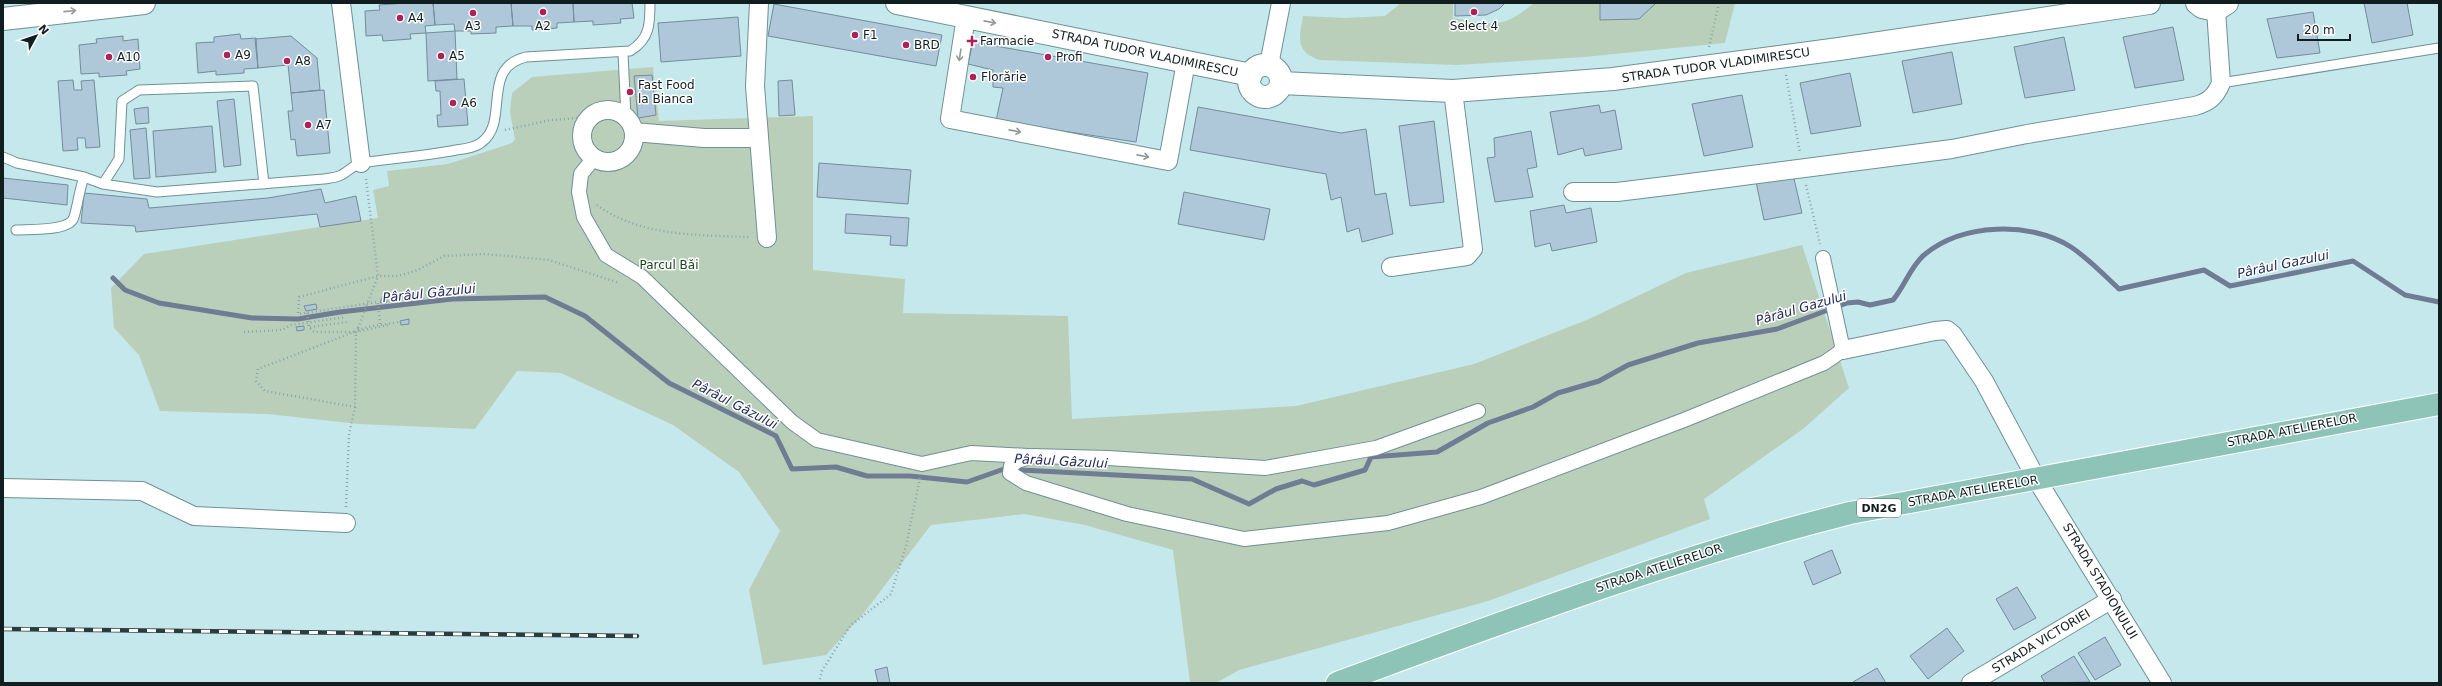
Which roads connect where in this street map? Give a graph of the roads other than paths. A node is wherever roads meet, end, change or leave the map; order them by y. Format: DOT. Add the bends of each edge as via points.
graph roads {
  1 [pos="144,3"];
  2 [pos="341,3"];
  3 [pos="650,3"];
  4 [pos="759,3"];
  5 [pos="897,3"];
  6 [pos="1281,3"];
  7 [pos="2148,3"];
  8 [pos="2214,5"];
  9 [pos="34,9"];
  10 [pos="966,17"];
  11 [pos="3,19"];
  12 [pos="2439,48"];
  13 [pos="623,53"];
  14 [pos="1186,62"];
  15 [pos="1260,70"];
  16 [pos="1281,83"];
  17 [pos="2221,83"];
  18 [pos="1453,91"];
  19 [pos="630,124"];
  20 [pos="758,138"];
  21 [pos="3,157"];
  22 [pos="594,158"];
  23 [pos="362,163"];
  24 [pos="84,177"];
  25 [pos="103,184"];
  26 [pos="264,184"];
  27 [pos="1573,192"];
  28 [pos="16,230"];
  29 [pos="767,238"];
  30 [pos="1823,258"];
  31 [pos="1391,267"];
  32 [pos="1843,350"];
  33 [pos="2439,404"];
  34 [pos="1478,411"];
  35 [pos="1032,456"];
  36 [pos="2037,480"];
  37 [pos="3,488"];
  38 [pos="346,523"];
  39 [pos="2112,599"];
  40 [pos="1338,683"];
  41 [pos="1971,683"];
  42 [pos="2162,683"];
  9 -- 1 [label="street, one-way"];
  2 -- 23 [label="street"];
  3 -- 13 [label="lane" via="650,28 647,34 636,47"];
  4 -- 20 [label="street" via="755,86"];
  5 -- 10 [label="street, STRADA TUDOR VLADIMIRESCU"];
  6 -- 15 [label="street"];
  7 -- 18 [label="street, STRADA TUDOR VLADIMIRESCU" via="1614,79"];
  8 -- 17 [label="street"];
  9 -- 11 [label="street"];
  10 -- 14 [label="street, STRADA TUDOR VLADIMIRESCU, one-way"];
  10 -- 14 [label="street, one-way" via="950,119 1168,161"];
  12 -- 17 [label="lane"];
  13 -- 19 [label="lane"];
  13 -- 23 [label="lane" via="518,59 510,64 499,82 493,127 488,137 480,144 470,148"];
  14 -- 15 [label="street, STRADA TUDOR VLADIMIRESCU"];
  15 -- 16 [label="street" via="1278,71"];
  15 -- 16 [label="street, STRADA TUDOR VLADIMIRESCU" via="1251,88 1259,95 1273,95"];
  16 -- 18 [label="street, STRADA TUDOR VLADIMIRESCU"];
  17 -- 27 [label="street" via="2216,94 2207,102 2195,106 1952,149 1638,189"];
  18 -- 31 [label="street" via="1473,249 1467,256"];
  19 -- 20 [label="street" via="704,138"];
  19 -- 22 [label="street" via="631,148 622,157 610,162"];
  19 -- 22 [label="street" via="610,110 602,110 591,117 583,128 582,136 586,148"];
  20 -- 29 [label="street"];
  21 -- 24 [label="lane" via="17,163"];
  22 -- 35 [label="street" via="581,174 579,192 584,217 606,255 642,277 792,422 817,440 922,464 971,453"];
  23 -- 26 [label="lane" via="339,176"];
  24 -- 25 [label="lane"];
  24 -- 28 [label="lane" via="78,193 74,219 65,227"];
  25 -- 26 [label="lane" via="157,192"];
  25 -- 26 [label="lane" via="119,159 122,101 139,90 253,86"];
  30 -- 32 [label="street"];
  32 -- 35 [label="street" via="1824,363 1677,423 1481,497 1388,523 1244,539 1127,514 1026,483 1010,469 1017,461"];
  32 -- 36 [label="street, STRADA STADIONULUI" via="1947,330 1984,381"];
  33 -- 36 [label="main road, STRADA ATELIERELOR / DN2G"];
  34 -- 35 [label="street" via="1376,448 1265,468"];
  36 -- 39 [label="street, STRADA STADIONULUI"];
  36 -- 40 [label="main road, STRADA ATELIERELOR / DN2G" via="1850,513 1750,539 1611,584"];
  37 -- 38 [label="street" via="142,491 194,516"];
  39 -- 41 [label="street, STRADA VICTORIEI"];
  39 -- 42 [label="street, STRADA STADIONULUI"];
}
